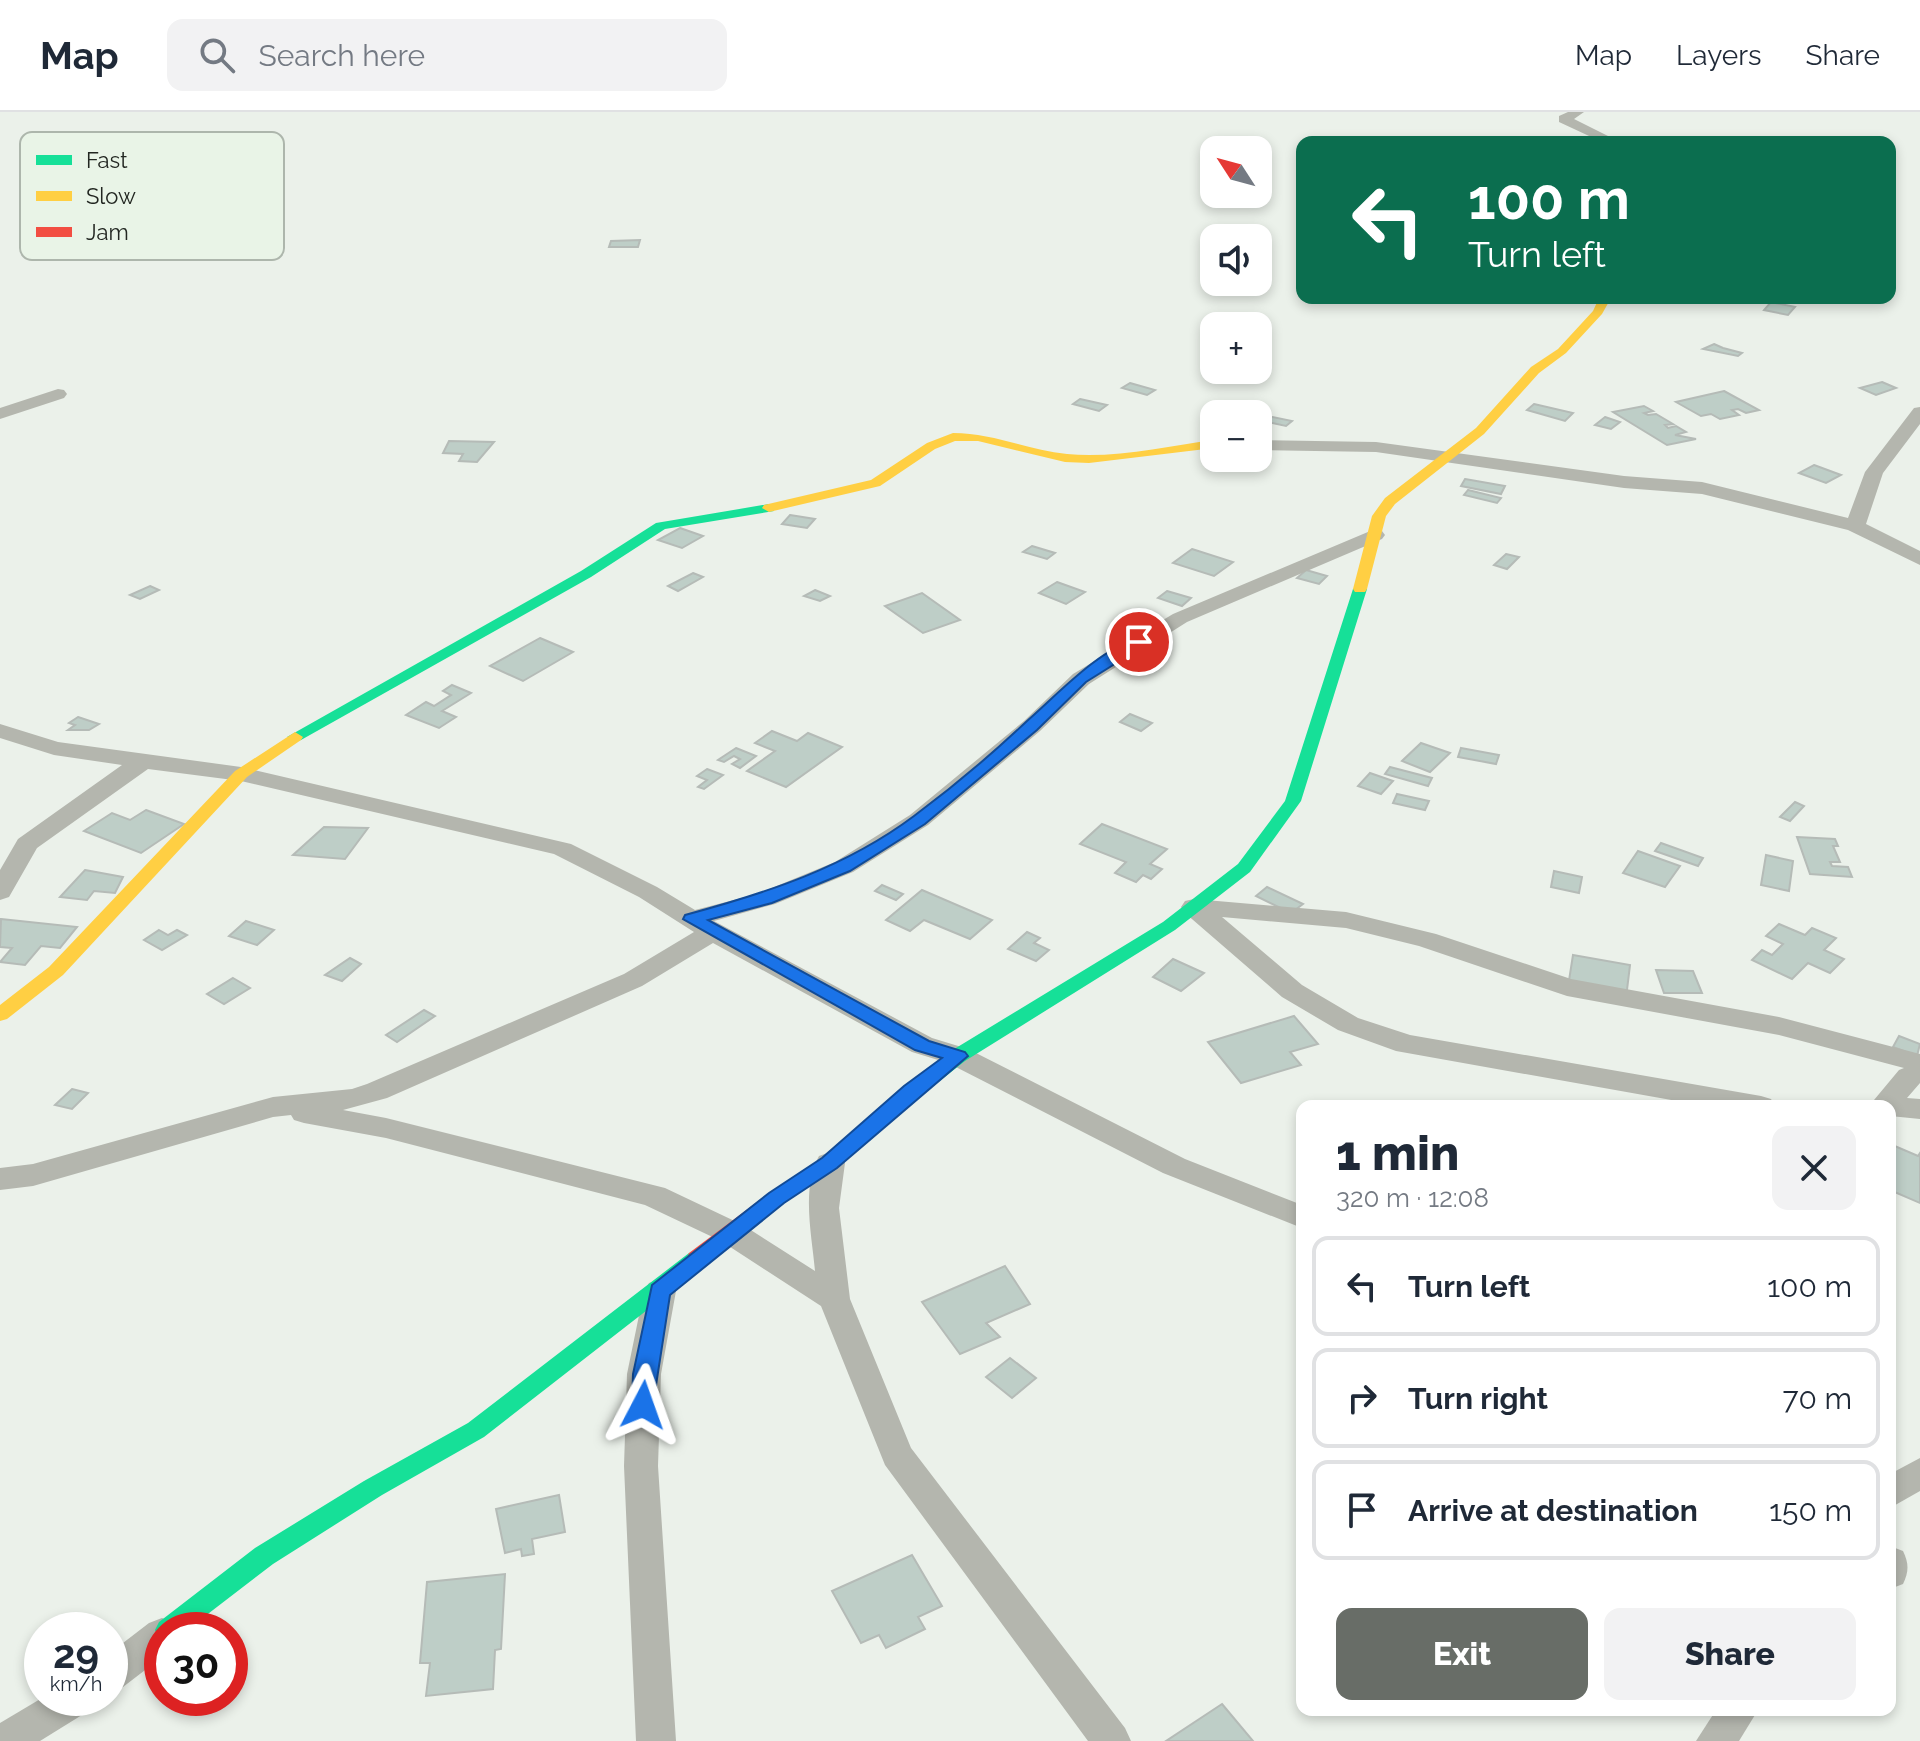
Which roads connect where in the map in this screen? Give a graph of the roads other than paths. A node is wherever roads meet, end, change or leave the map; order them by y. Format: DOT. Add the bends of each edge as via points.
graph roads {
  1 [pos="1578,112"];
  2 [pos="1600,136"];
  3 [pos="1602,304"];
  4 [pos="58,394"];
  5 [pos="1920,412"];
  6 [pos="0,414"];
  7 [pos="1200,445"];
  8 [pos="1272,445"];
  9 [pos="1447,456"];
  10 [pos="1855,526"];
  11 [pos="1375,535"];
  12 [pos="1920,559"];
  13 [pos="0,731"];
  14 [pos="145,760"];
  15 [pos="241,774"];
  16 [pos="0,892"];
  17 [pos="1194,907"];
  18 [pos="702,926"];
  19 [pos="0,1015"];
  20 [pos="958,1056"];
  21 [pos="1920,1063"];
  22 [pos="1920,1073"];
  23 [pos="1727,1100"];
  24 [pos="1888,1100"];
  25 [pos="273,1107"];
  26 [pos="1896,1107"];
  27 [pos="1920,1109"];
  28 [pos="830,1163"];
  29 [pos="0,1179"];
  30 [pos="1296,1215"];
  31 [pos="732,1233"];
  32 [pos="660,1291"];
  33 [pos="834,1299"];
  34 [pos="1920,1472"];
  35 [pos="1896,1489"];
  36 [pos="191,1612"];
  37 [pos="144,1649"];
  38 [pos="128,1661"];
  39 [pos="47,1716"];
  40 [pos="1735,1716"];
  41 [pos="6,1741"];
  42 [pos="656,1741"];
  43 [pos="1111,1741"];
  44 [pos="1716,1741"];
  1 -- 2 [label="street" via="1564,119"];
  3 -- 9 [label="street" via="1562,351 1535,370 1480,431"];
  4 -- 6 [label="street"];
  5 -- 10 [label="street" via="1874,472"];
  7 -- 15 [label="street" via="1089,459 953,437 875,483 787,505 661,526 586,574 303,731"];
  8 -- 9 [label="street" via="1376,447"];
  9 -- 10 [label="street" via="1702,488"];
  9 -- 11 [label="street" via="1390,501 1379,516"];
  10 -- 12 [label="street"];
  11 -- 17 [label="street" via="1293,801 1244,868"];
  11 -- 18 [label="street" via="1180,618 1081,679 919,820 844,867"];
  13 -- 14 [label="street" via="54,748"];
  14 -- 15 [label="street"];
  14 -- 16 [label="street" via="27,844"];
  15 -- 18 [label="street" via="562,849"];
  15 -- 19 [label="street" via="56,971"];
  17 -- 20 [label="street"];
  17 -- 21 [label="street" via="1346,920 1427,940 1567,987 1779,1026"];
  17 -- 23 [label="street" via="1292,991 1348,1024 1406,1044"];
  18 -- 20 [label="street" via="922,1045"];
  18 -- 25 [label="street" via="633,980 377,1091 355,1099"];
  20 -- 28 [label="street"];
  20 -- 30 [label="street" via="1174,1166"];
  22 -- 24 [label="street" via="1909,1077"];
  25 -- 29 [label="street" via="33,1175"];
  25 -- 31 [label="street" via="386,1128 654,1196"];
  26 -- 27 [label="street"];
  28 -- 31 [label="street"];
  28 -- 33 [label="street" via="824,1208"];
  31 -- 32 [label="street"];
  31 -- 33 [label="street"];
  32 -- 36 [label="street" via="476,1430 264,1556"];
  32 -- 42 [label="street" via="644,1374 641,1466"];
  33 -- 43 [label="street" via="897,1455"];
  34 -- 35 [label="street"];
  37 -- 38 [label="street"];
  39 -- 41 [label="street"];
  40 -- 44 [label="street"];
}
